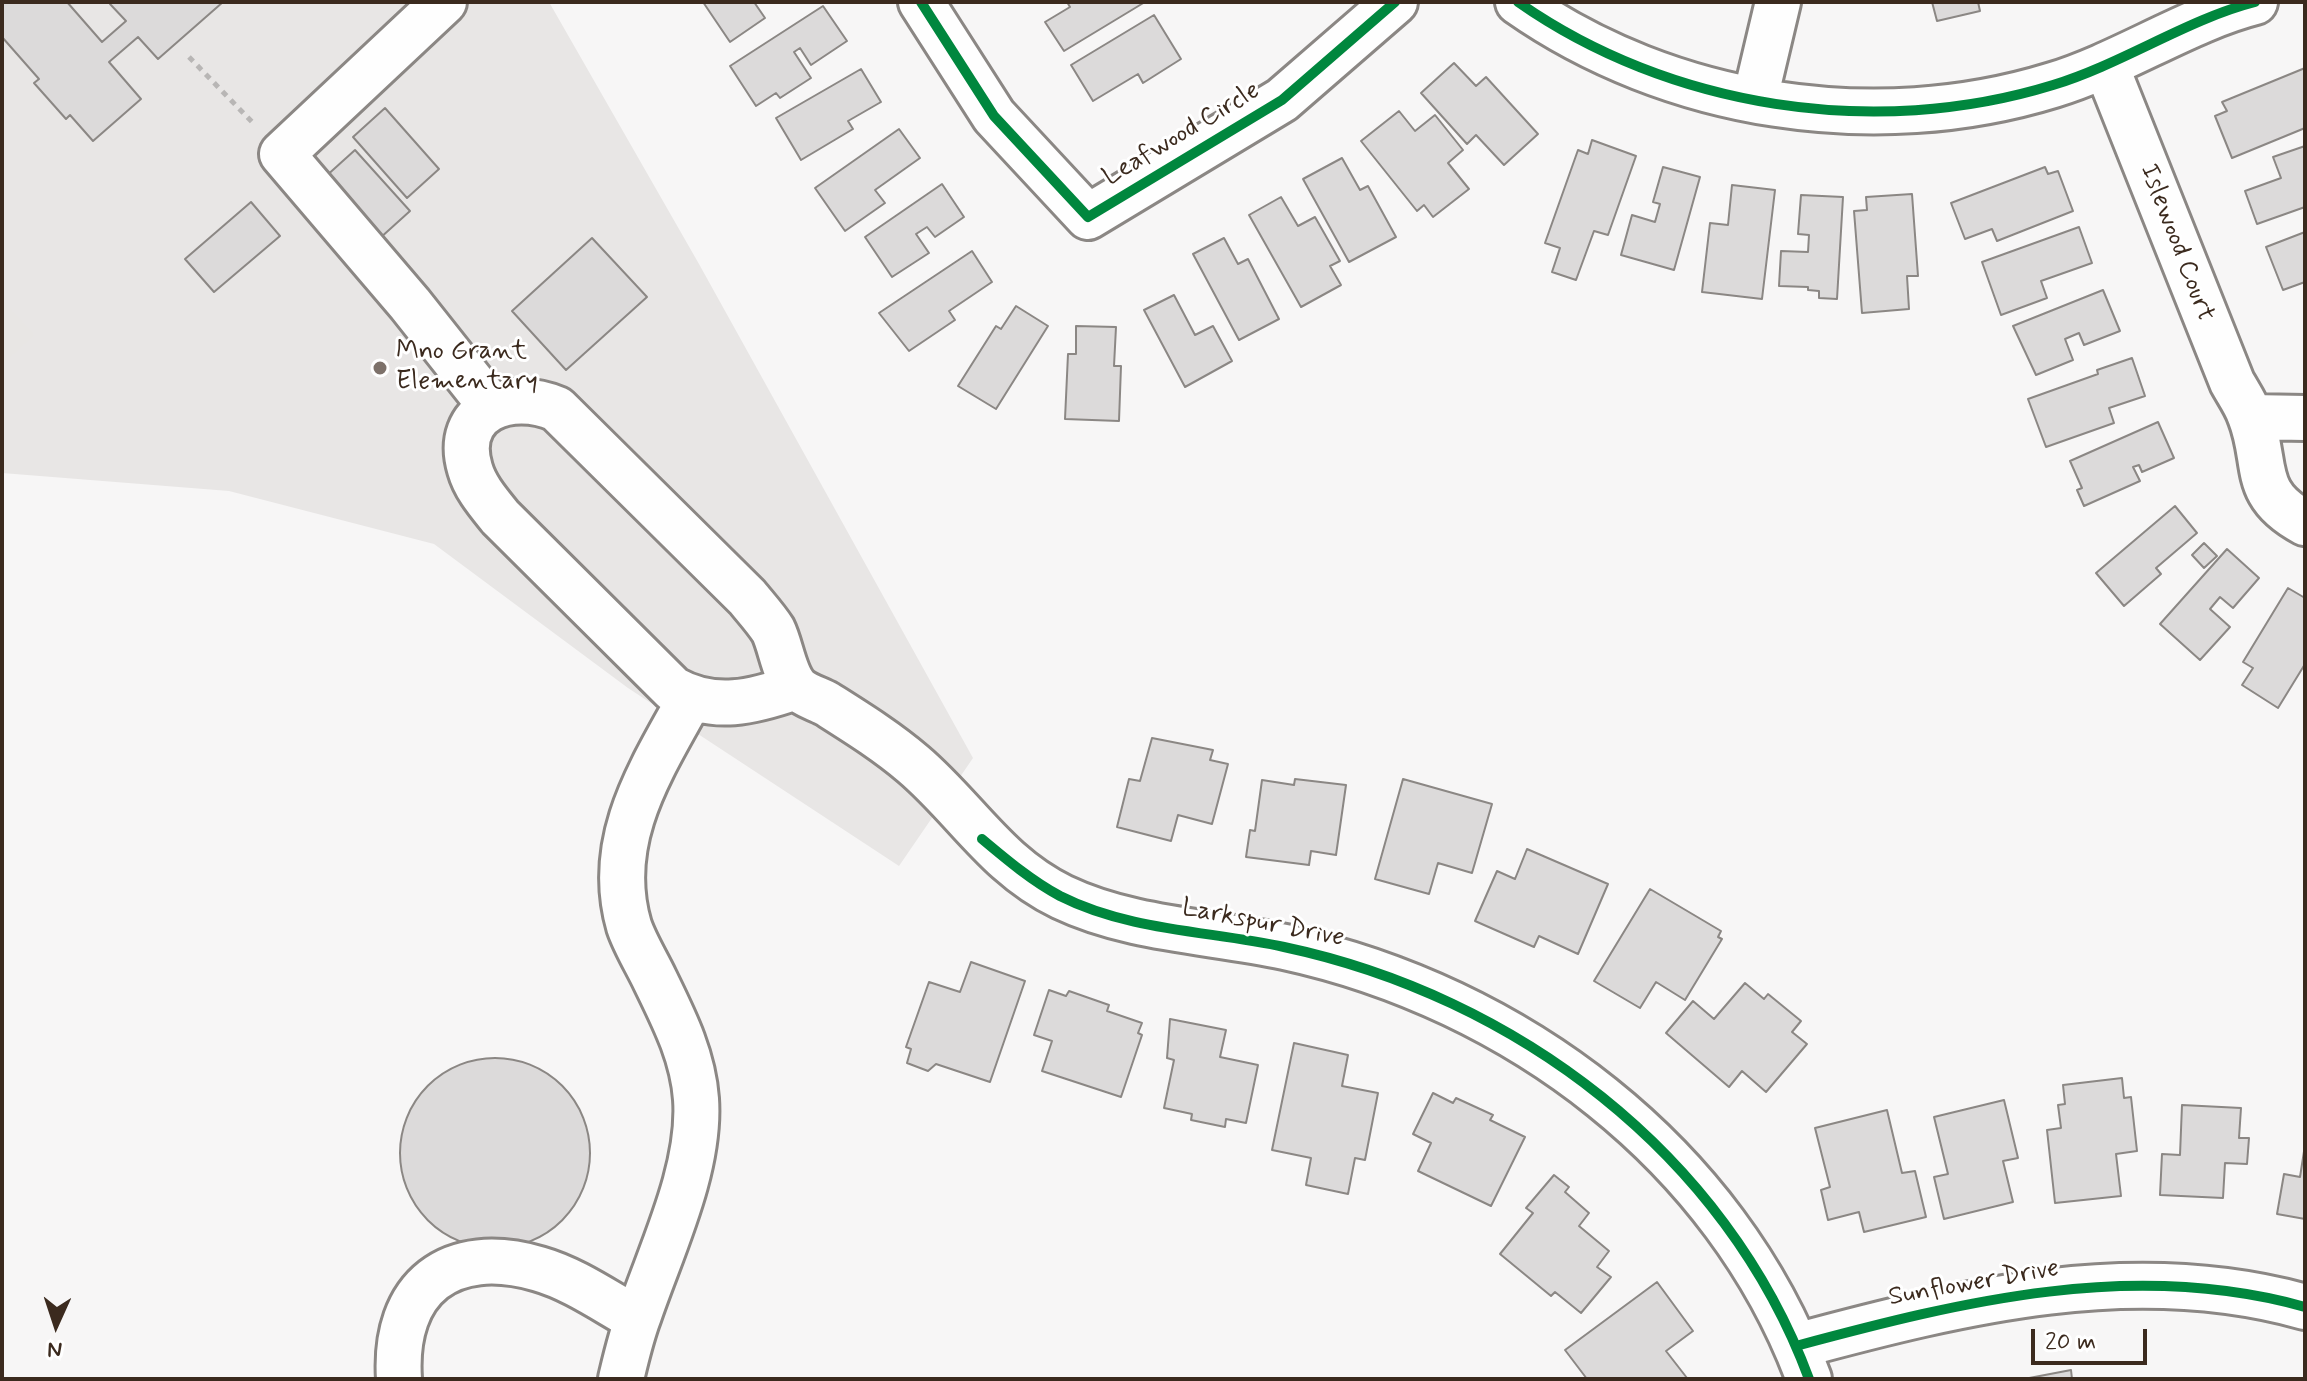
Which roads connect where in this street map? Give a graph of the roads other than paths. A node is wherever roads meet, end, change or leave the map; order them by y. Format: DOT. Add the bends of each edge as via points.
graph roads {
  1 [pos="444,2"];
  2 [pos="921,2"];
  3 [pos="1395,2"];
  4 [pos="1518,2"];
  5 [pos="1778,2"];
  6 [pos="2255,2"];
  7 [pos="2106,66"];
  8 [pos="1755,99"];
  9 [pos="490,405"];
  10 [pos="2251,417"];
  11 [pos="2305,418"];
  12 [pos="2305,523"];
  13 [pos="796,687"];
  14 [pos="690,699"];
  15 [pos="2305,1307"];
  16 [pos="637,1319"];
  17 [pos="1802,1362"];
  18 [pos="399,1379"];
  19 [pos="621,1379"];
  1 -- 9 [label="street" via="282,154"];
  2 -- 3 [label="street, Leafwood Circle" via="994,116 1088,217 1282,100"];
  4 -- 8 [label="street" via="1582,43 1624,62 1678,82"];
  5 -- 8 [label="street"];
  6 -- 7 [label="street"];
  7 -- 8 [label="street" via="1981,103 1911,111 1817,108"];
  7 -- 10 [label="street, Islewood Court" via="2232,382"];
  9 -- 13 [label="street" via="538,401 575,425 747,597 772,628"];
  9 -- 14 [label="street" via="468,434 470,469 478,488 500,517 658,677"];
  10 -- 11 [label="street"];
  10 -- 12 [label="street, Islewood Court" via="2265,488"];
  13 -- 14 [label="street" via="737,704"];
  13 -- 17 [label="street, Larkspur Drive" via="915,765 982,839 1043,887 1167,928 1285,947 1379,972 1457,1004 1536,1049 1634,1122 1686,1177 1743,1248"];
  14 -- 16 [label="street" via="645,778 624,839 622,876 629,926 683,1038 697,1103 682,1194"];
  15 -- 17 [label="street, Sunflower Drive" via="2189,1287 2030,1291 1962,1304"];
  16 -- 18 [label="street" via="538,1269 502,1262 467,1265 421,1287 402,1328"];
  16 -- 19 [label="street"];
}
